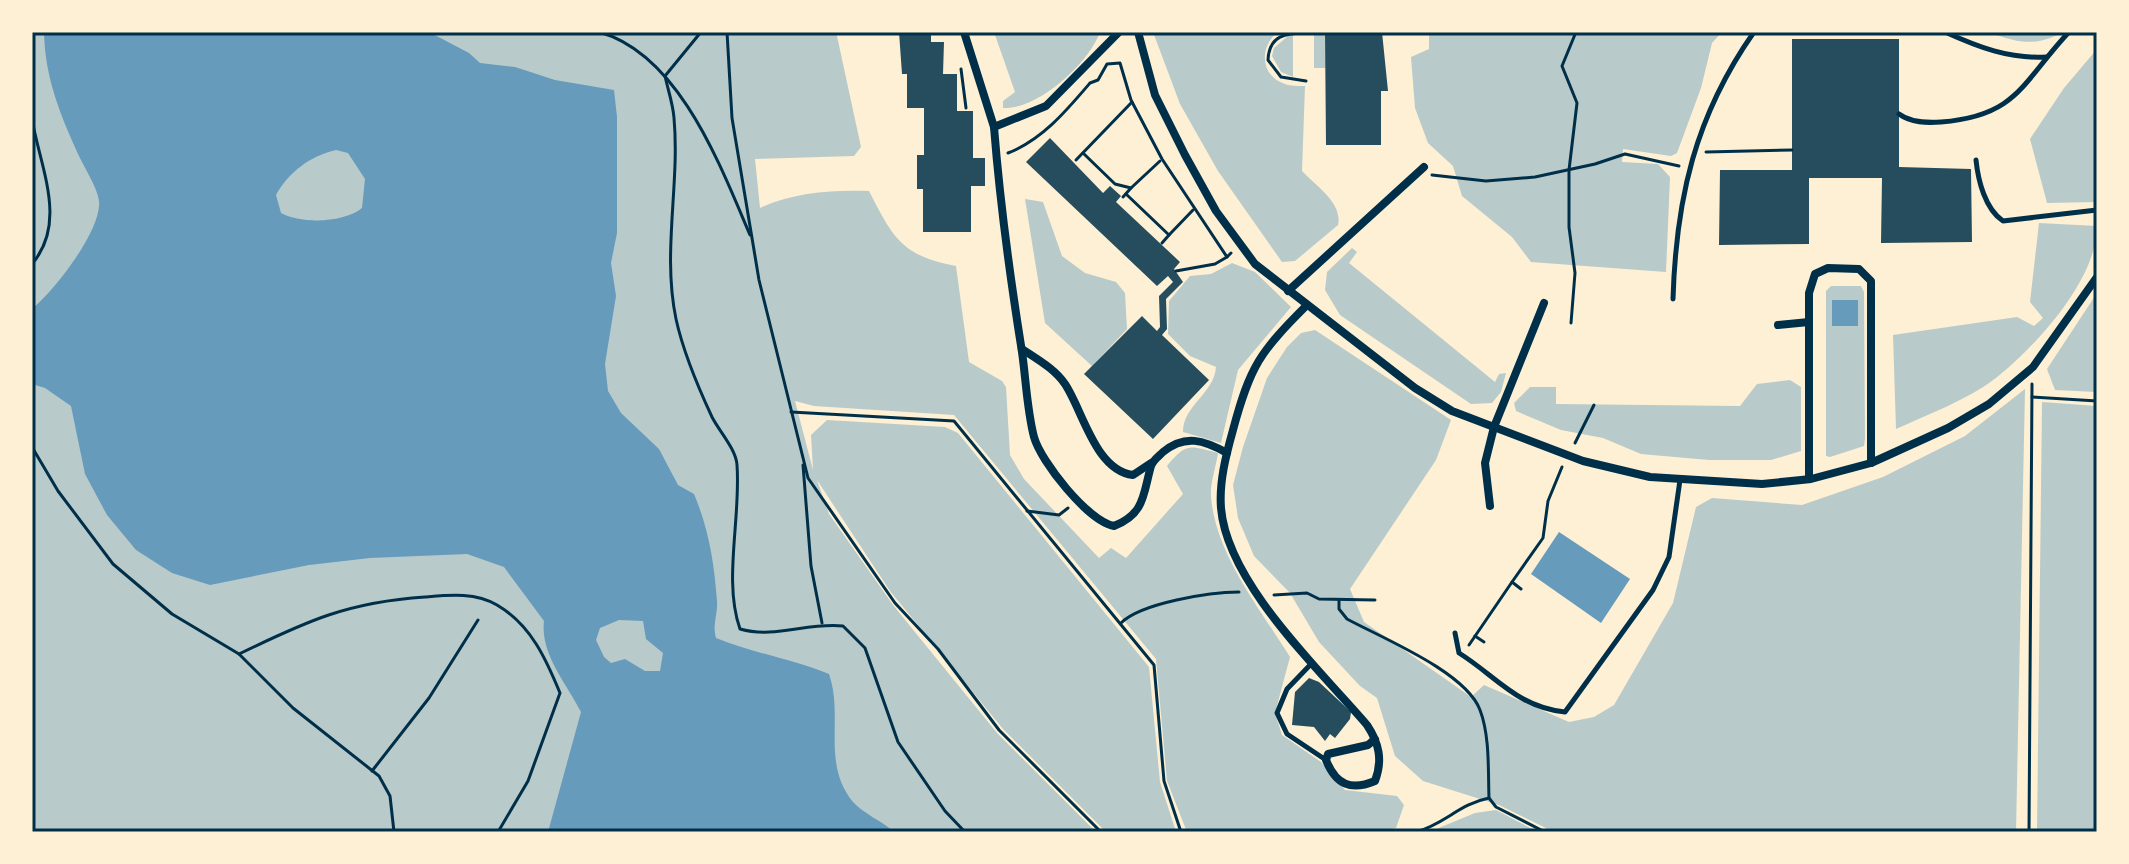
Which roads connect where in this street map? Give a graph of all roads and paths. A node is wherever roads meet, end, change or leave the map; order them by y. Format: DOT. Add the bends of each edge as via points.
graph roads {
  1 [pos="599,32"];
  2 [pos="701,32"];
  3 [pos="727,32"];
  4 [pos="964,32"];
  5 [pos="1119,32"];
  6 [pos="1138,32"];
  7 [pos="1576,32"];
  8 [pos="1754,32"];
  9 [pos="1945,32"];
  10 [pos="2069,32"];
  11 [pos="1307,33"];
  12 [pos="2046,57"];
  13 [pos="959,60"];
  14 [pos="665,76"];
  15 [pos="1306,81"];
  16 [pos="1132,102"];
  17 [pos="966,108"];
  18 [pos="1899,114"];
  19 [pos="32,119"];
  20 [pos="994,127"];
  21 [pos="1792,150"];
  22 [pos="1083,153"];
  23 [pos="1694,153"];
  24 [pos="996,154"];
  25 [pos="1162,159"];
  26 [pos="1076,160"];
  27 [pos="1976,160"];
  28 [pos="1424,167"];
  29 [pos="1688,168"];
  30 [pos="1569,170"];
  31 [pos="1131,188"];
  32 [pos="1193,210"];
  33 [pos="2097,210"];
  34 [pos="1169,235"];
  35 [pos="753,242"];
  36 [pos="1162,243"];
  37 [pos="1241,245"];
  38 [pos="1227,257"];
  39 [pos="32,264"];
  40 [pos="1176,271"];
  41 [pos="2097,277"];
  42 [pos="1288,291"];
  43 [pos="1673,299"];
  44 [pos="1544,303"];
  45 [pos="1306,306"];
  46 [pos="1809,322"];
  47 [pos="1571,323"];
  48 [pos="1778,325"];
  49 [pos="1022,349"];
  50 [pos="2097,401"];
  51 [pos="1594,405"];
  52 [pos="791,412"];
  53 [pos="1494,427"];
  54 [pos="32,447"];
  55 [pos="1227,453"];
  56 [pos="802,455"];
  57 [pos="1566,456"];
  58 [pos="1152,463"];
  59 [pos="1871,463"];
  60 [pos="1809,479"];
  61 [pos="1680,480"];
  62 [pos="1078,499"];
  63 [pos="1490,506"];
  64 [pos="1027,511"];
  65 [pos="1512,582"];
  66 [pos="1521,589"];
  67 [pos="1339,600"];
  68 [pos="478,620"];
  69 [pos="822,623"];
  70 [pos="1455,633"];
  71 [pos="1475,636"];
  72 [pos="1484,642"];
  73 [pos="1469,645"];
  74 [pos="239,654"];
  75 [pos="1312,662"];
  76 [pos="1375,739"];
  77 [pos="1326,760"];
  78 [pos="372,771"];
  79 [pos="1489,798"];
  80 [pos="1422,831"];
  81 [pos="394,832"];
  82 [pos="498,832"];
  83 [pos="965,832"];
  84 [pos="1101,832"];
  85 [pos="1181,832"];
  86 [pos="1416,832"];
  87 [pos="1545,832"];
  88 [pos="2029,832"];
  1 -- 14 [label="path" via="648,56"];
  2 -- 14 [label="path"];
  3 -- 35 [label="path" via="732,118"];
  4 -- 20 [label="street"];
  5 -- 20 [label="street" via="1046,106"];
  6 -- 37 [label="street" via="1155,95 1216,211"];
  7 -- 30 [label="path" via="1562,66 1577,103"];
  8 -- 23 [label="lane"];
  9 -- 12 [label="lane" via="1985,50"];
  10 -- 12 [label="lane"];
  11 -- 15 [label="path" via="1278,37 1268,60 1281,77"];
  12 -- 18 [label="lane" via="2003,107 1970,119 1938,122"];
  13 -- 17 [label="path"];
  14 -- 35 [label="path" via="708,143"];
  14 -- 69 [label="path" via="674,116 669,272 676,322 712,416 737,461 733,610 740,629 758,634"];
  16 -- 22 [label="path"];
  16 -- 24 [label="path" via="1124,66 1107,64 1057,121 1027,144"];
  16 -- 25 [label="path"];
  19 -- 39 [label="path" via="51,203 51,226"];
  20 -- 24 [label="street"];
  21 -- 23 [label="path"];
  22 -- 26 [label="path"];
  22 -- 31 [label="path" via="1115,184"];
  23 -- 29 [label="lane"];
  24 -- 49 [label="street"];
  25 -- 31 [label="path"];
  25 -- 32 [label="path"];
  27 -- 33 [label="lane" via="1978,180 2003,221"];
  28 -- 30 [label="path" via="1433,177 1486,181"];
  28 -- 42 [label="street"];
  29 -- 30 [label="path" via="1625,154"];
  29 -- 43 [label="lane" via="1675,243"];
  30 -- 47 [label="path" via="1575,273"];
  31 -- 34 [label="path" via="1124,196"];
  32 -- 34 [label="path"];
  32 -- 38 [label="path"];
  34 -- 36 [label="path"];
  35 -- 52 [label="path"];
  37 -- 38 [label="path"];
  37 -- 42 [label="street"];
  38 -- 40 [label="path"];
  41 -- 59 [label="street" via="2033,367 1989,404"];
  42 -- 45 [label="street"];
  44 -- 53 [label="street"];
  45 -- 53 [label="street" via="1415,388 1452,411"];
  45 -- 55 [label="street" via="1266,345 1252,370"];
  46 -- 48 [label="street"];
  46 -- 59 [label="street" via="1815,274 1828,268 1859,269 1867,275 1872,291"];
  46 -- 60 [label="street"];
  49 -- 58 [label="street" via="1063,381 1110,463 1133,475"];
  49 -- 62 [label="street" via="1035,439"];
  50 -- 88 [label="path" via="2032,397"];
  51 -- 57 [label="path"];
  52 -- 56 [label="path"];
  52 -- 64 [label="path" via="954,421"];
  53 -- 57 [label="street"];
  53 -- 63 [label="street" via="1485,463"];
  54 -- 74 [label="path" via="113,564 172,614"];
  55 -- 58 [label="street" via="1201,440 1181,440"];
  55 -- 75 [label="street" via="1221,510 1234,552 1281,629"];
  56 -- 69 [label="path" via="811,566"];
  56 -- 84 [label="path" via="808,478 895,603 938,649 999,730"];
  57 -- 61 [label="street"];
  57 -- 65 [label="path" via="1554,483 1543,538"];
  58 -- 62 [label="street" via="1146,496 1125,522 1107,525"];
  59 -- 60 [label="street"];
  60 -- 61 [label="street" via="1762,484"];
  61 -- 70 [label="lane" via="1669,557 1653,590 1565,712 1504,690 1459,653"];
  62 -- 64 [label="path" via="1059,515"];
  64 -- 85 [label="path" via="1154,665 1164,781"];
  65 -- 66 [label="path"];
  65 -- 71 [label="path"];
  67 -- 79 [label="path" via="1347,619 1438,669 1480,708"];
  68 -- 78 [label="path" via="429,698"];
  69 -- 83 [label="path" via="843,626 865,648 898,742"];
  71 -- 72 [label="path"];
  71 -- 73 [label="path"];
  74 -- 78 [label="path" via="293,708"];
  74 -- 82 [label="path" via="306,621 374,600 454,595 499,606 542,649 560,693 528,781"];
  75 -- 76 [label="street"];
  75 -- 77 [label="lane" via="1287,689 1277,713 1287,734"];
  76 -- 77 [label="street" via="1368,745 1333,750"];
  76 -- 77 [label="street" via="1380,768 1375,781 1359,788 1334,777"];
  78 -- 81 [label="path" via="390,796"];
  79 -- 80 [label="path" via="1465,803"];
  79 -- 87 [label="path" via="1496,807"];
  80 -- 86 [label="path"];
}
